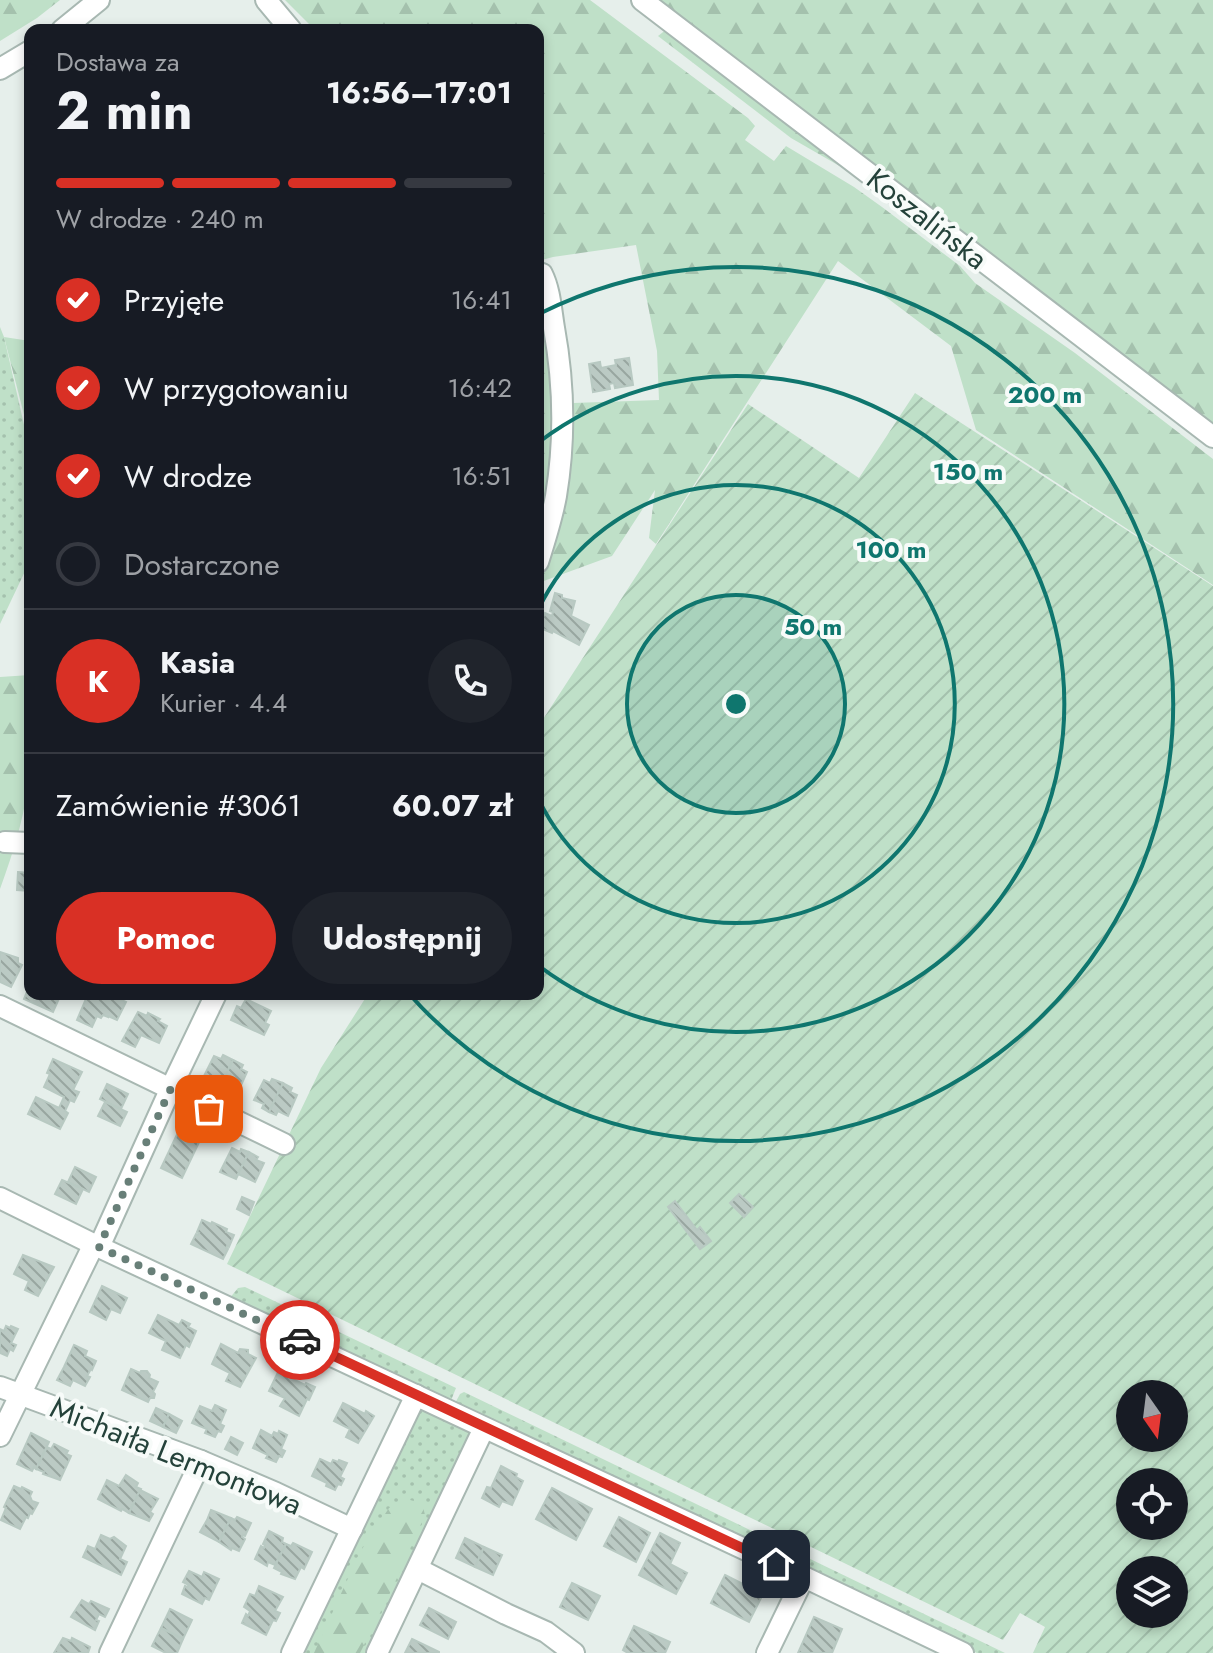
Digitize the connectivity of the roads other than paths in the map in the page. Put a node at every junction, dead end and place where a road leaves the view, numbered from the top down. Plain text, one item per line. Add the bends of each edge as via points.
1 (99, 0) edge
2 (266, 0) edge
3 (642, 0) edge
4 (69, 24) edge
5 (286, 24) edge
6 (24, 55) edge
7 (0, 69) edge
8 (544, 278) edge
9 (1213, 437) edge
10 (544, 540) edge
11 (5, 842) dead end
12 (24, 843) edge
13 (213, 1000) edge
14 (0, 1006) edge
15 (170, 1090) junction
16 (284, 1144) dead end
17 (0, 1198) edge
18 (96, 1246) junction
19 (0, 1387) edge
20 (20, 1394) junction
21 (416, 1395) junction
22 (484, 1428) junction
23 (0, 1436) edge
24 (201, 1461) junction
25 (352, 1529) junction
26 (418, 1569) junction
27 (804, 1577) junction
28 (954, 1651) edge
29 (110, 1653) edge
30 (292, 1653) edge
31 (377, 1653) edge
32 (574, 1653) edge
33 (767, 1653) edge

1 - 4 street
2 - 5 street
3 - 9 street, Koszalińska
6 - 7 street
8 - 10 street via 557,341 562,417 559,476
11 - 12 street
13 - 15 street
14 - 15 street
15 - 16 street
15 - 18 street
17 - 18 street
18 - 20 street
18 - 21 street
19 - 20 street, Michaiła Lermontowa
20 - 23 street
20 - 24 street, Michaiła Lermontowa
21 - 22 street
21 - 25 street
22 - 26 street
22 - 27 street
24 - 25 street, Michaiła Lermontowa
24 - 29 street
25 - 30 street
26 - 31 street
26 - 32 street via 546,1632
27 - 28 street
27 - 33 street

